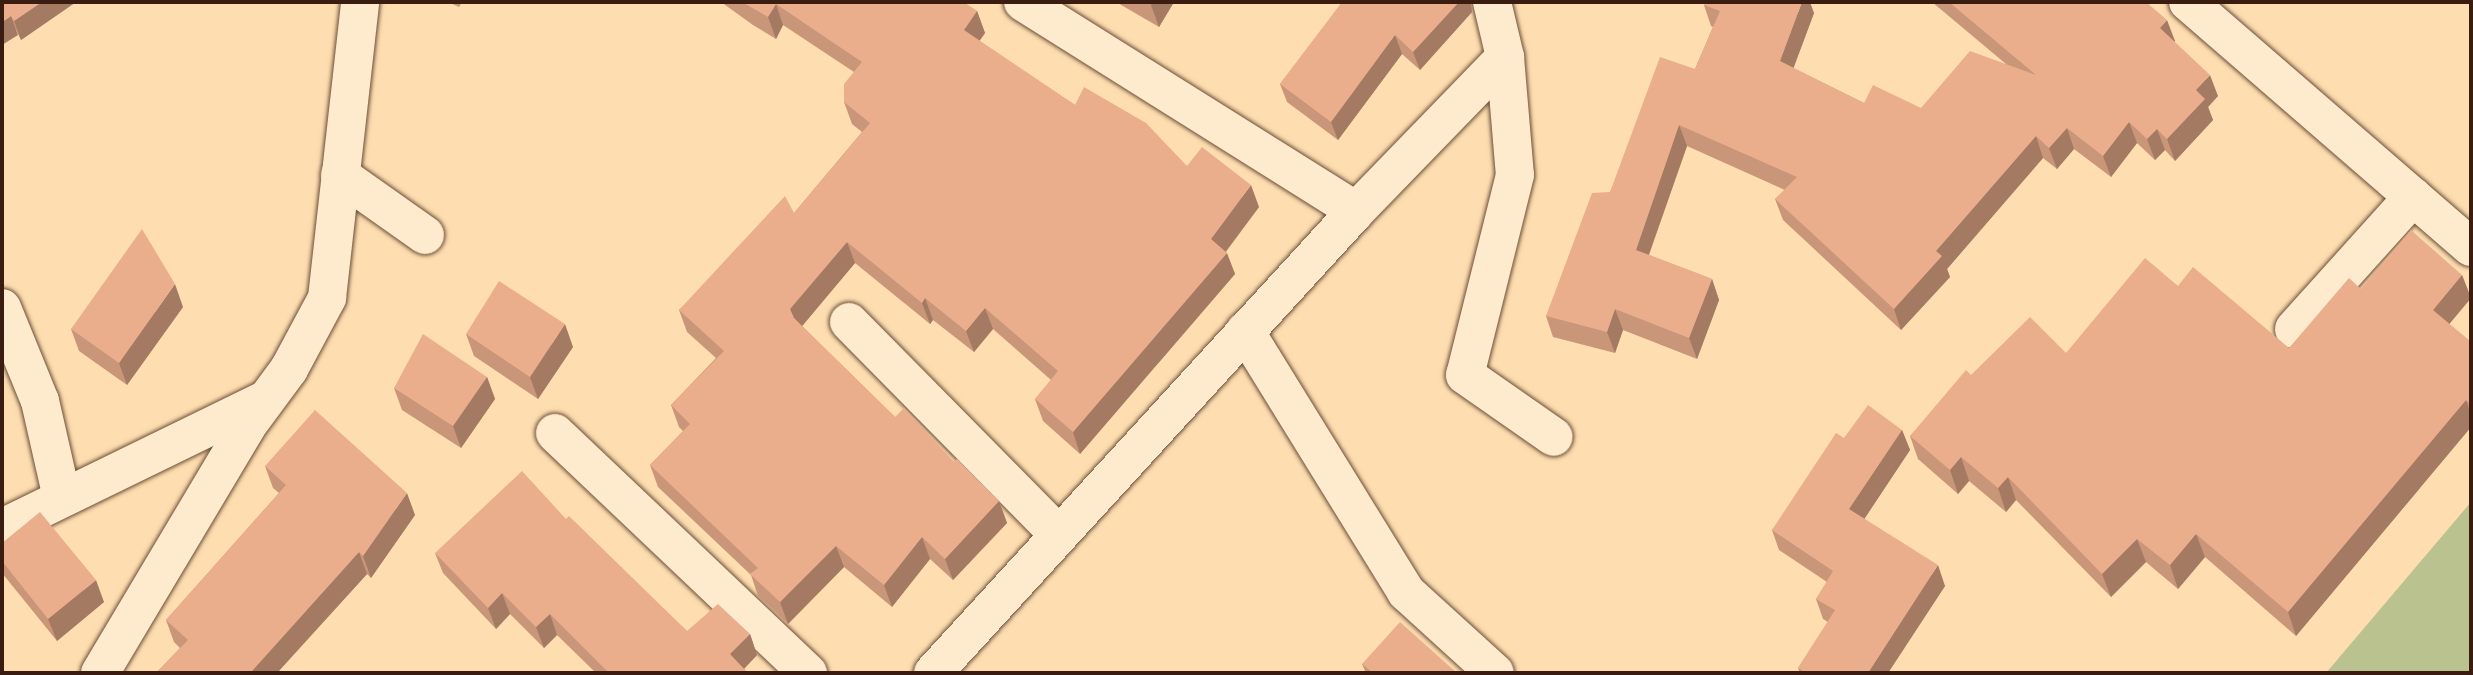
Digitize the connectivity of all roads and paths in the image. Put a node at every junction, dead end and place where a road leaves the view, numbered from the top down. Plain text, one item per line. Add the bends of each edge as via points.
1 (360, 2) edge
2 (1023, 2) edge
3 (1492, 2) edge
4 (2188, 2) edge
5 (1505, 57) junction
6 (340, 175) junction
7 (2413, 197) junction
8 (1356, 211) junction
9 (425, 235) dead end
10 (2471, 247) edge
11 (2, 308) edge
12 (849, 322) dead end
13 (2294, 329) dead end
14 (1245, 331) junction
15 (266, 399) junction
16 (555, 433) dead end
17 (1554, 438) dead end
18 (62, 498) junction
19 (2, 527) edge
20 (1059, 535) junction
21 (100, 673) edge
22 (808, 673) edge
23 (933, 673) edge
24 (1495, 673) edge

1 - 6 street
2 - 8 street
3 - 5 street
4 - 7 street
5 - 8 street
5 - 17 street via 1516,175 1465,375
6 - 9 street
6 - 15 street via 327,298 289,369
7 - 10 street
7 - 13 street
8 - 14 street
11 - 18 street via 40,401
12 - 20 street
14 - 20 street
14 - 24 street via 1406,592
15 - 18 street
15 - 21 street
16 - 22 street
18 - 19 street
20 - 23 street

